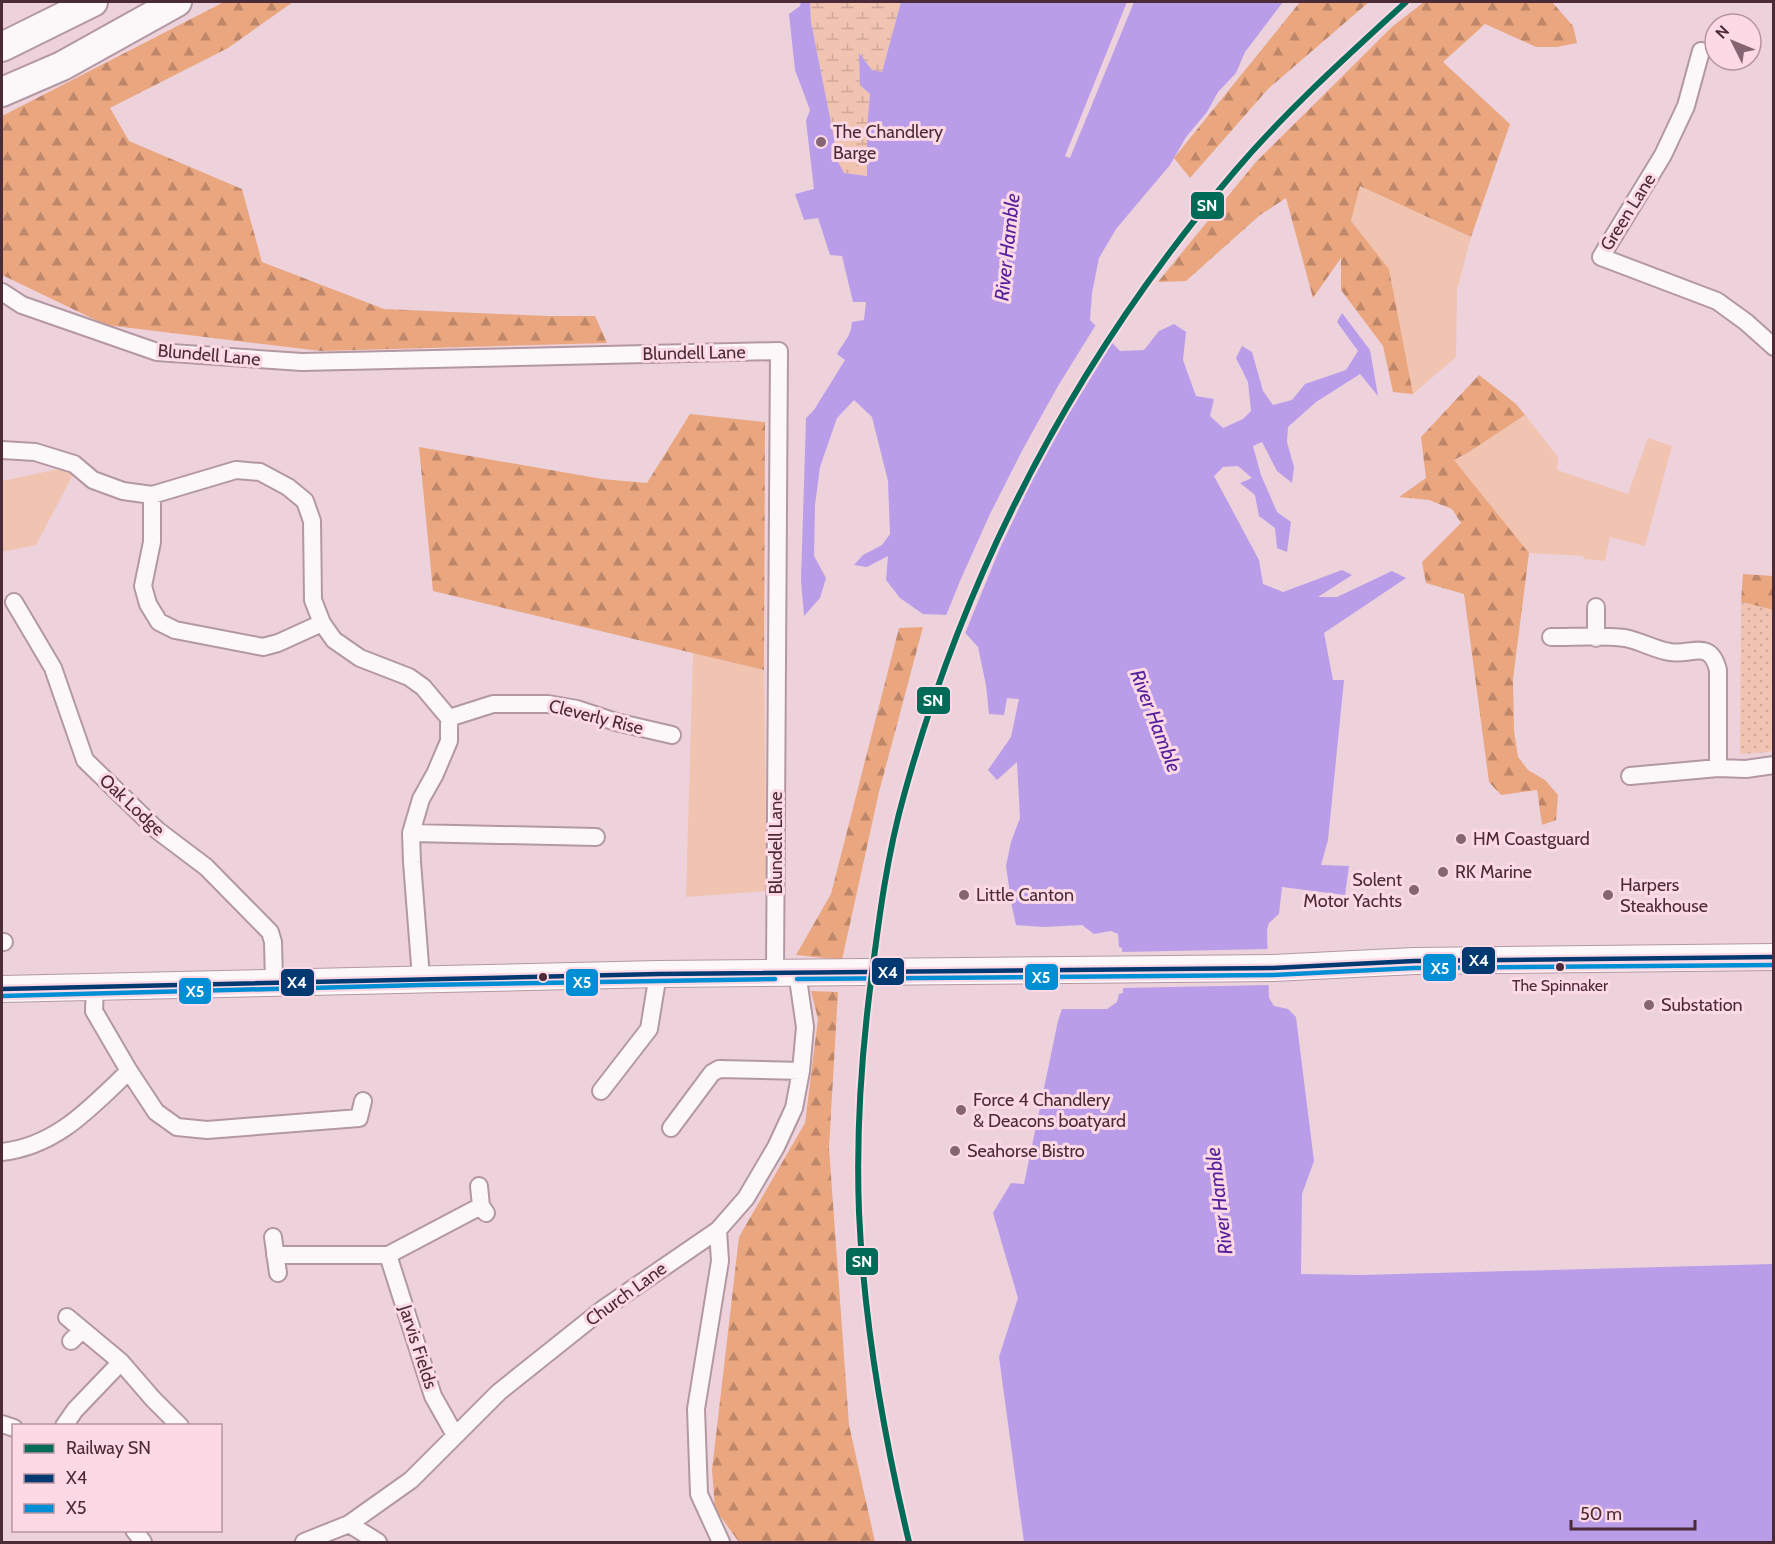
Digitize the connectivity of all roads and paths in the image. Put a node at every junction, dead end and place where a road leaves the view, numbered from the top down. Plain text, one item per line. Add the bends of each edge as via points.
1 (93, 2) edge
2 (177, 2) edge
3 (2, 47) edge
4 (1701, 51) dead end
5 (2, 92) edge
6 (2, 292) edge
7 (1773, 346) edge
8 (2, 450) edge
9 (152, 495) junction
10 (14, 602) dead end
11 (1596, 607) dead end
12 (322, 622) junction
13 (1551, 637) dead end
14 (1596, 638) junction
15 (449, 718) junction
16 (672, 735) dead end
17 (1773, 765) edge
18 (1718, 768) junction
19 (1630, 776) dead end
20 (411, 833) junction
21 (596, 837) dead end
22 (1773, 957) edge
23 (786, 972) junction
24 (658, 974) junction
25 (421, 978) junction
26 (274, 982) junction
27 (95, 987) junction
28 (2, 989) edge
29 (129, 1071) junction
30 (801, 1071) junction
31 (600, 1091) dead end
32 (363, 1101) dead end
33 (671, 1128) dead end
34 (2, 1152) edge
35 (479, 1186) dead end
36 (718, 1230) junction
37 (273, 1237) dead end
38 (275, 1255) junction
39 (388, 1255) junction
40 (278, 1273) dead end
41 (67, 1317) dead end
42 (121, 1362) junction
43 (65, 1424) edge
44 (179, 1424) edge
45 (455, 1435) junction
46 (349, 1524) junction
47 (304, 1542) edge
48 (378, 1542) edge
49 (721, 1542) edge

1 - 3 highway
2 - 5 highway via 62,66
4 - 7 street, Green Lane via 1686,106 1663,155 1601,257 1717,301
6 - 23 street, Blundell Lane via 22,304 157,352 302,362 779,351
8 - 9 street via 35,453 74,464 93,480 123,491
9 - 12 street via 236,470 260,472 288,487 304,501 312,521 313,600
9 - 12 street via 152,542 143,586 159,622 174,630 263,647
10 - 26 street, Oak Lodge via 53,668 86,760 157,830 206,867 270,932
11 - 14 street
12 - 15 street via 334,640 360,658 409,677 423,687
13 - 14 street
14 - 18 street via 1623,638 1672,653 1700,649 1709,654 1718,670
15 - 16 street, Cleverly Rise via 493,704 548,704
15 - 20 street via 449,741 421,799
17 - 18 street
18 - 19 street
20 - 21 street
20 - 25 street
22 - 23 main road via 1414,961 1273,968
23 - 24 main road
23 - 30 street, Church Lane via 805,1027
24 - 25 main road
24 - 31 street via 649,1029
25 - 26 main road
26 - 27 main road
27 - 28 main road
27 - 29 street via 94,1011
29 - 32 street via 156,1112 177,1127 210,1136 359,1118
29 - 34 street via 65,1130 32,1147
30 - 33 street via 719,1068 711,1073
30 - 36 street, Church Lane via 795,1108 776,1147 746,1198
35 - 39 street via 484,1210
36 - 45 street, Church Lane via 603,1309 500,1392
36 - 49 street via 720,1261 696,1409 699,1494
37 - 38 street
38 - 39 street
38 - 40 street
39 - 45 street, Jarvis Fields via 433,1396
41 - 42 street via 76,1336
42 - 43 street
42 - 44 street
45 - 46 street, Church Lane via 411,1480
46 - 47 street, Church Lane
46 - 48 street

